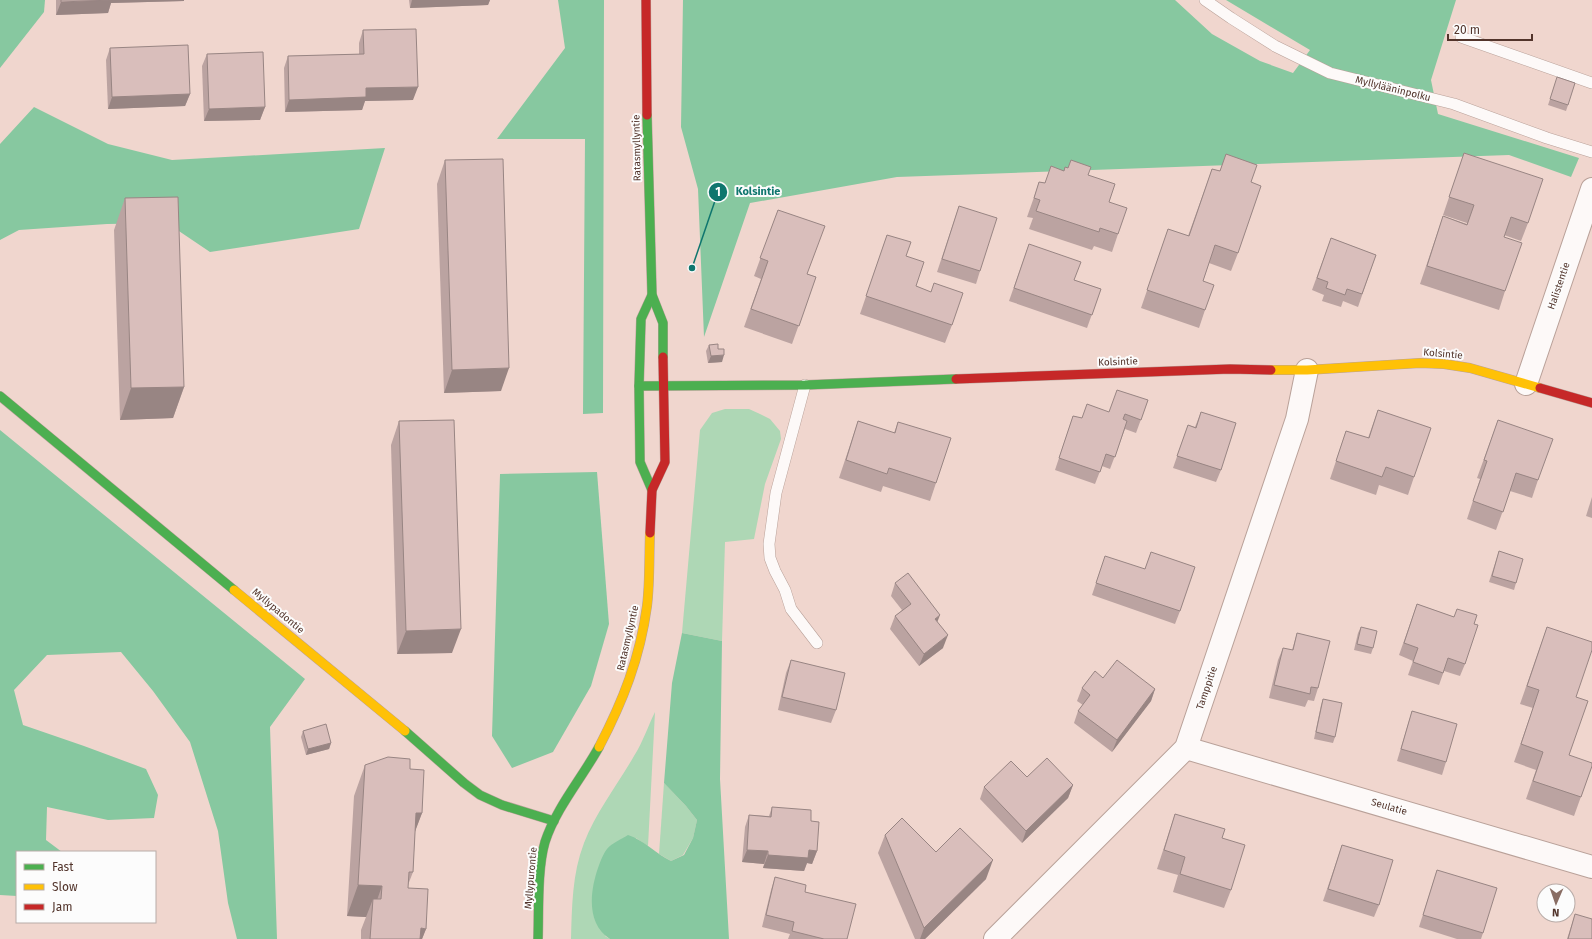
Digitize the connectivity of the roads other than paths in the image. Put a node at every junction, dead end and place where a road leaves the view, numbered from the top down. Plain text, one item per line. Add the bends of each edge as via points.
1 (646, 0) edge
2 (1205, 0) edge
3 (1461, 37) dead end
4 (1592, 83) edge
5 (1592, 152) edge
6 (1592, 189) edge
7 (652, 295) junction
8 (1307, 370) junction
9 (1526, 384) junction
10 (805, 385) junction
11 (639, 386) junction
12 (664, 386) junction
13 (0, 396) edge
14 (1592, 403) edge
15 (652, 490) junction
16 (817, 643) dead end
17 (1186, 748) junction
18 (554, 821) junction
19 (1592, 867) edge
20 (538, 939) edge
21 (995, 939) edge

1 - 7 street, Ratasmyllyntie
2 - 5 lane, Myllylääninpolku via 1275,46 1330,73 1454,104
3 - 4 lane
6 - 9 street, Halistentie
7 - 11 street, Ratasmyllyntie via 641,319
7 - 12 street, Ratasmyllyntie via 664,323
8 - 9 street, Kolsintie via 1420,363 1444,364 1470,368
8 - 10 street, Kolsintie via 1230,369
8 - 17 street, Tamppitie via 1297,419
9 - 14 street, Kolsintie
10 - 12 street, Kolsintie
10 - 16 lane via 776,493 769,544 770,558 791,609
11 - 12 street, Kolsintie
11 - 15 street, Ratasmyllyntie via 640,462
12 - 15 street, Ratasmyllyntie via 665,462
13 - 18 street, Myllypadontie via 421,744 464,783 480,795 502,805
15 - 18 street, Ratasmyllyntie via 647,605 636,662 615,716
17 - 19 street, Seulatie
17 - 21 street, Tamppitie
18 - 20 street, Myllypurontie via 545,843 540,875

